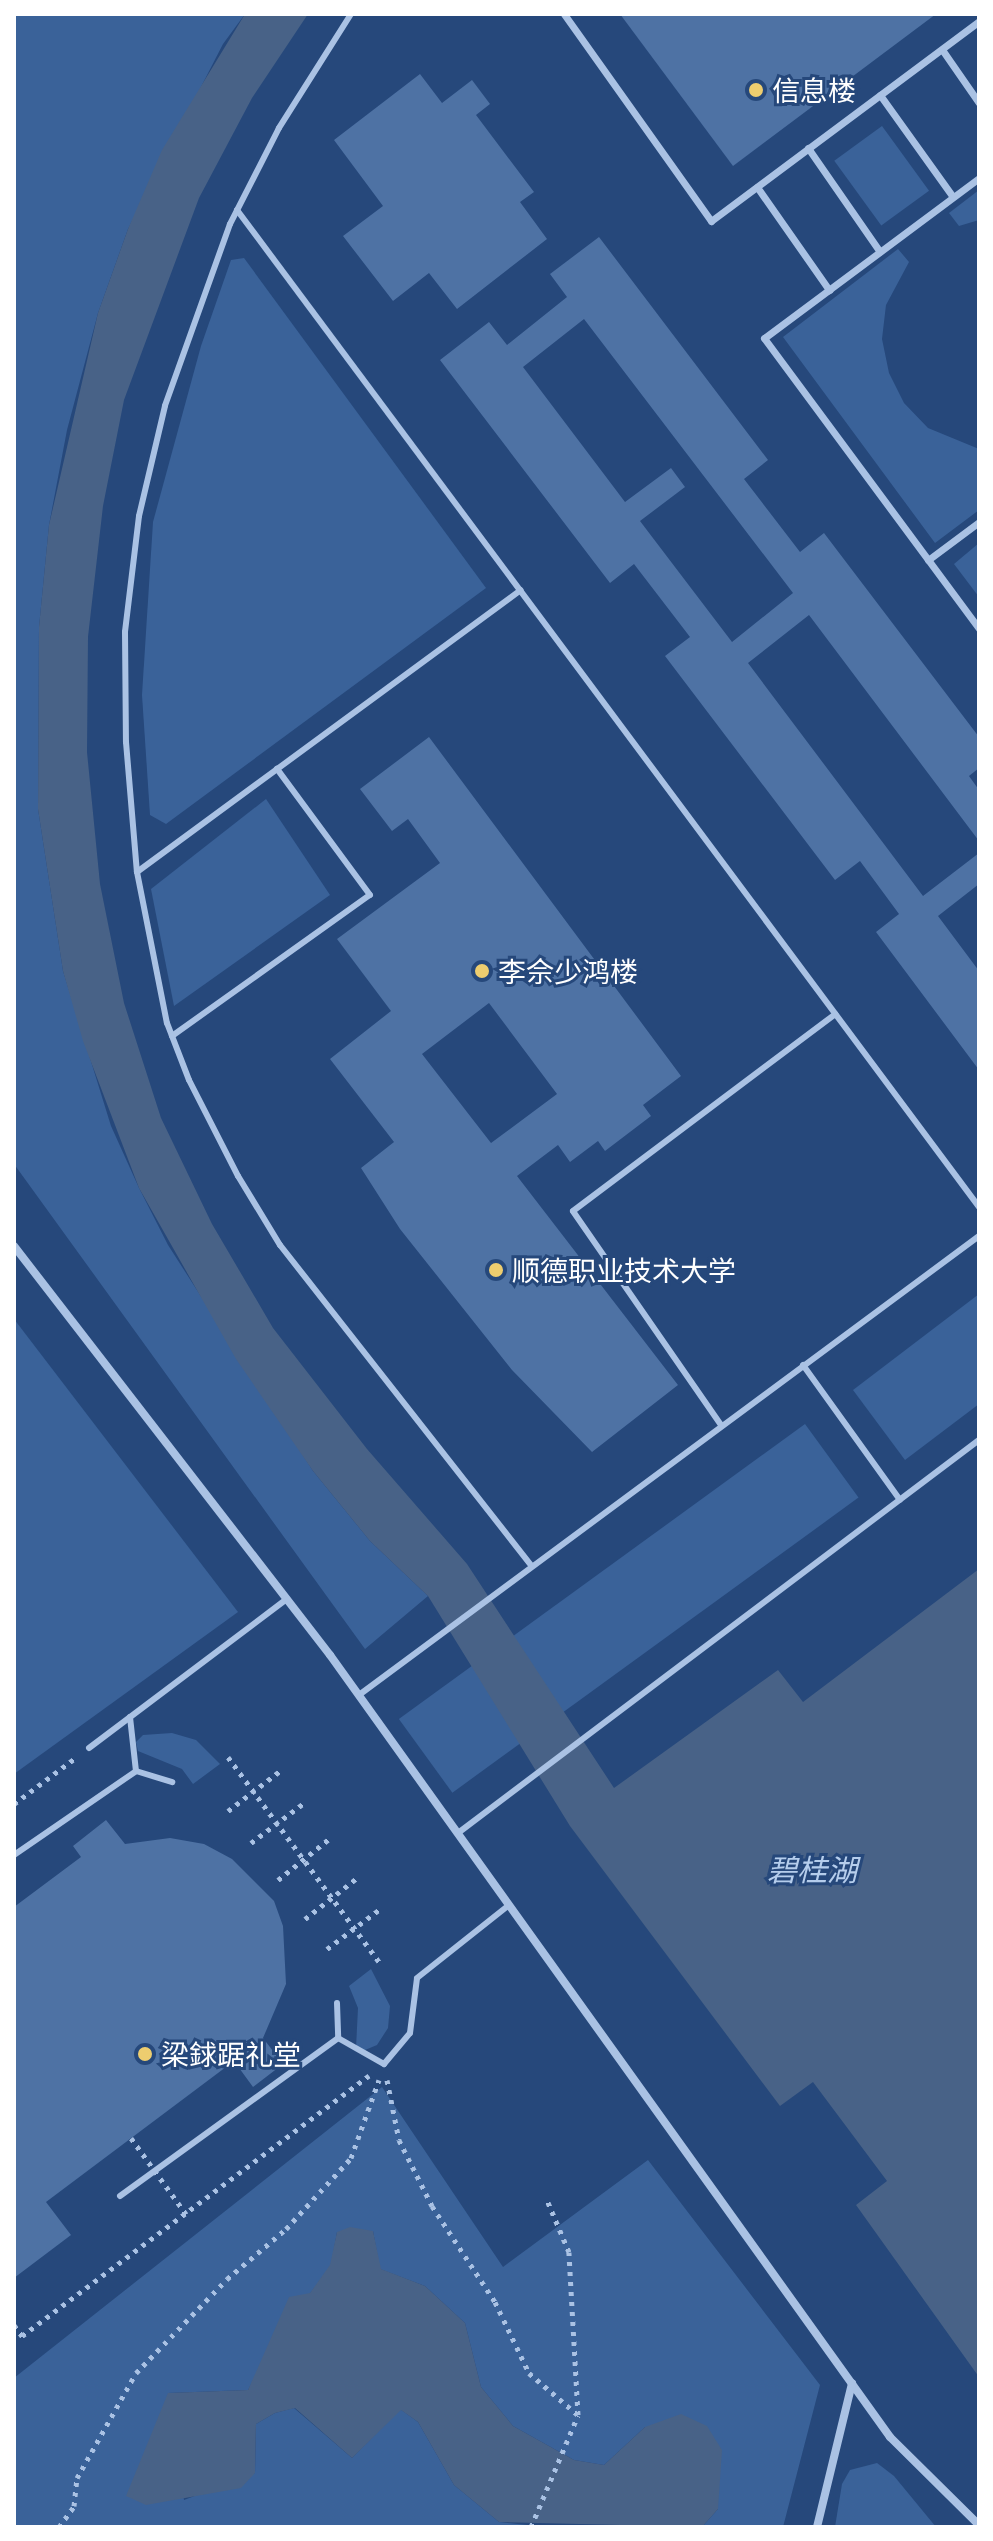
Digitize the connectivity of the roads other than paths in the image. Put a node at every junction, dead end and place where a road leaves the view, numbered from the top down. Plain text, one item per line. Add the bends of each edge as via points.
1 (351, 14) edge
2 (564, 14) edge
3 (979, 21) edge
4 (943, 51) junction
5 (880, 95) junction
6 (979, 103) edge
7 (808, 148) junction
8 (979, 178) edge
9 (757, 187) junction
10 (953, 197) junction
11 (237, 210) junction
12 (880, 252) junction
13 (829, 290) junction
14 (979, 522) edge
15 (928, 560) junction
16 (521, 590) junction
17 (979, 629) edge
18 (277, 769) junction
19 (137, 872) junction
20 (835, 1014) junction
21 (172, 1036) junction
22 (979, 1207) edge
23 (979, 1236) edge
24 (14, 1246) edge
25 (803, 1365) junction
26 (721, 1425) junction
27 (979, 1440) edge
28 (900, 1500) junction
29 (531, 1565) junction
30 (287, 1599) junction
31 (359, 1695) junction
32 (130, 1717) junction
33 (89, 1748) road end
34 (136, 1771) junction
35 (172, 1782) dead end
36 (458, 1833) junction
37 (14, 1855) edge
38 (509, 1905) junction
39 (337, 2003) dead end
40 (338, 2038) junction
41 (120, 2196) dead end
42 (852, 2383) junction
43 (979, 2525) edge
44 (817, 2527) edge

1 - 11 lane via 279,128
2 - 9 street via 711,221
3 - 4 street
4 - 5 street
4 - 6 street
5 - 7 street
5 - 10 street
7 - 9 street
7 - 12 street
8 - 10 street
9 - 13 street
10 - 12 street
11 - 16 lane
11 - 19 lane via 165,406 139,516 125,632 126,742
12 - 13 street
13 - 15 street via 764,338
14 - 15 street
15 - 17 street
16 - 18 lane
16 - 20 lane
18 - 19 lane
18 - 21 lane via 370,895
19 - 21 lane
20 - 22 lane
20 - 26 lane via 573,1211
21 - 29 lane via 238,1176 280,1245
23 - 25 lane
24 - 30 street
25 - 26 lane
25 - 28 lane
26 - 29 lane
27 - 28 lane
28 - 36 lane
29 - 31 lane
30 - 31 street
30 - 32 lane
31 - 36 street
32 - 33 lane
32 - 34 lane
34 - 35 lane
34 - 37 lane
36 - 38 street
38 - 40 lane via 417,1978 410,2033 384,2064
38 - 42 street
39 - 40 lane
40 - 41 lane
42 - 43 street via 890,2437
42 - 44 street

